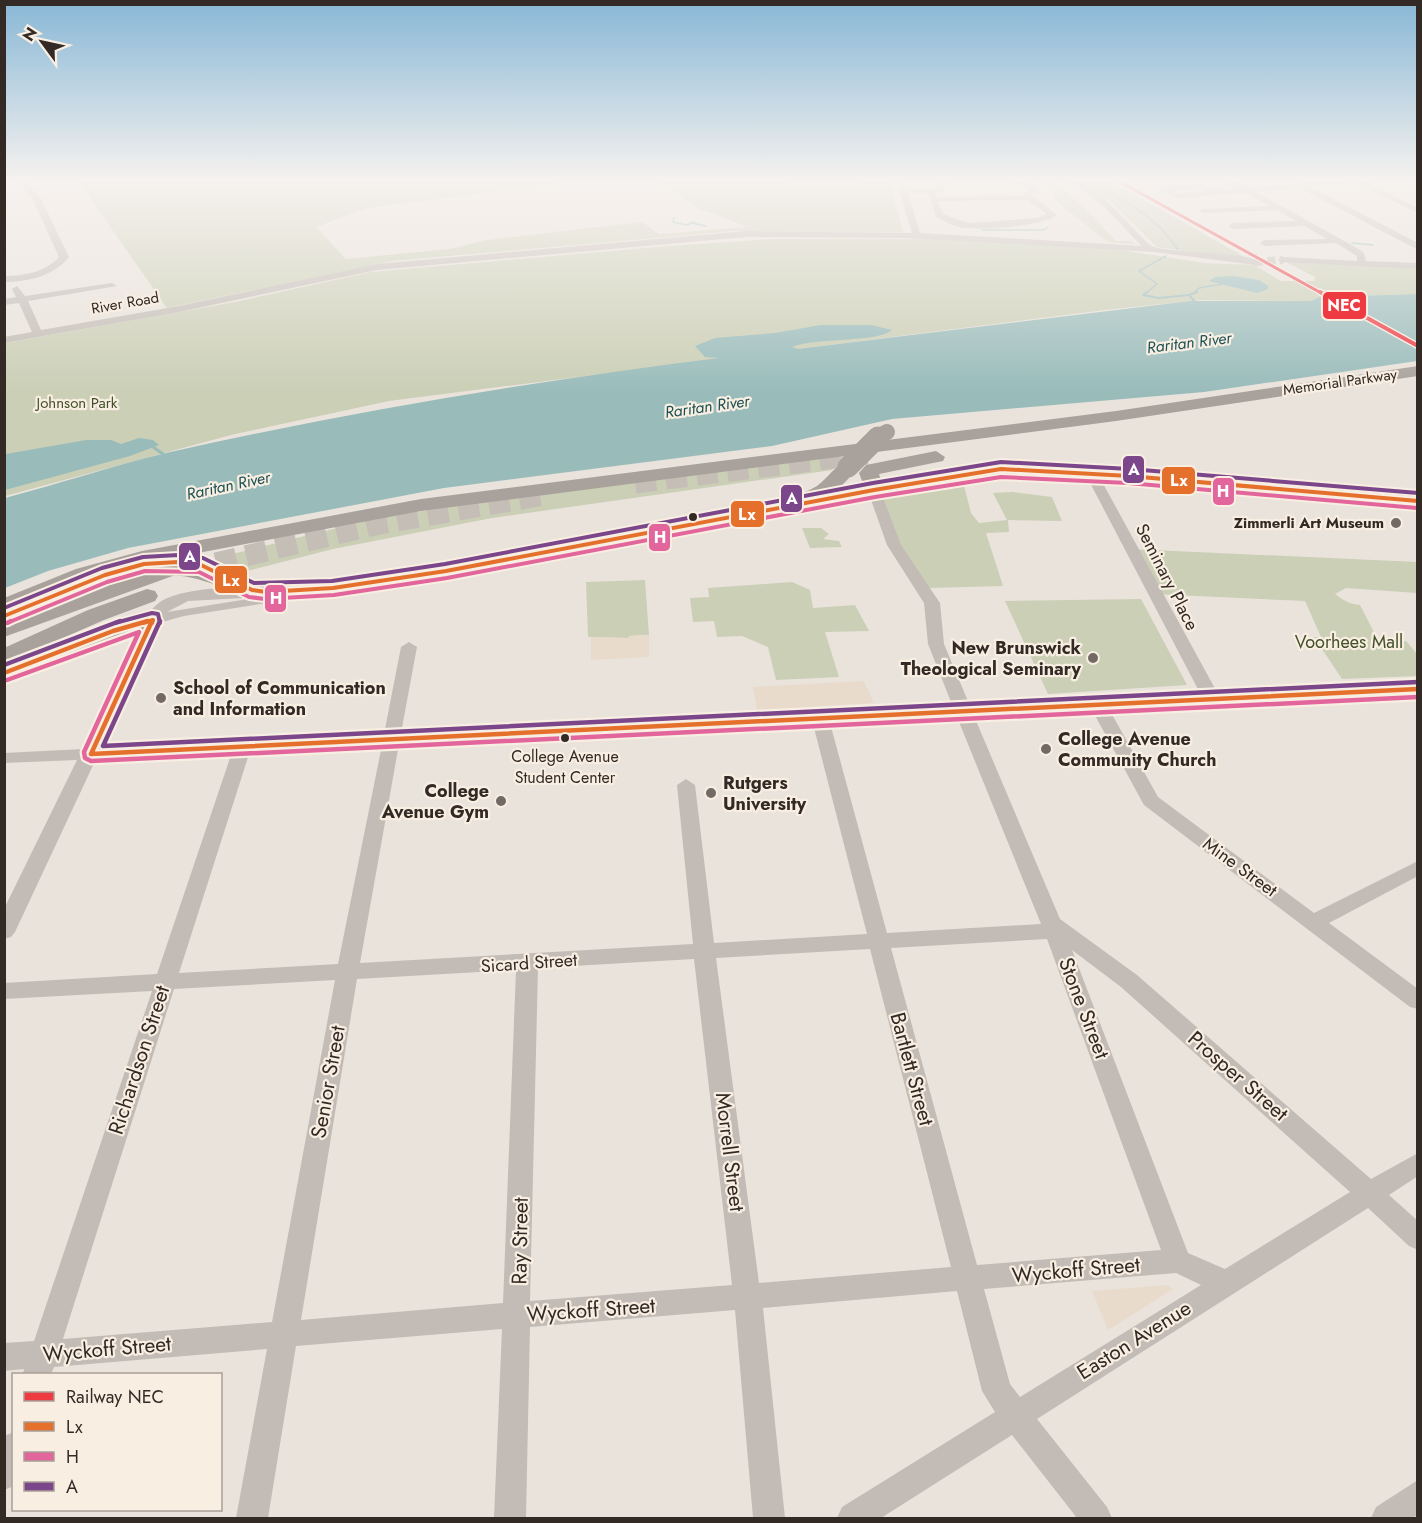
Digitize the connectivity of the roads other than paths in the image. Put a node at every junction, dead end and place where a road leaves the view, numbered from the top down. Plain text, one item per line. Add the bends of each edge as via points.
1 (60, 249) edge
2 (575, 249) edge
3 (1146, 249) edge
4 (1156, 249) edge
5 (1352, 249) edge
6 (1283, 260) tunnel mouth
7 (1359, 262) junction
8 (1418, 266) edge
9 (4, 279) edge
10 (21, 280) junction
11 (112, 286) dead end
12 (21, 299) junction
13 (4, 302) edge
14 (38, 334) junction
15 (4, 339) edge
16 (1418, 371) edge
17 (1418, 378) edge
18 (1370, 384) junction
19 (1263, 394) junction
20 (867, 454) tunnel mouth
21 (1091, 474) junction
22 (844, 475) junction
23 (870, 491) junction
24 (1418, 501) edge
25 (798, 504) junction
26 (421, 505) junction
27 (333, 588) junction
28 (256, 590) junction
29 (4, 606) edge
30 (4, 615) edge
31 (153, 620) junction
32 (4, 630) edge
33 (4, 640) edge
34 (409, 647) dead end
35 (4, 657) edge
36 (4, 673) edge
37 (1418, 689) edge
38 (1210, 697) junction
39 (1097, 703) junction
40 (961, 710) junction
41 (820, 717) junction
42 (391, 739) junction
43 (243, 746) junction
44 (91, 754) junction
45 (4, 758) edge
46 (686, 785) dead end
47 (1418, 867) edge
48 (1314, 922) junction
49 (1052, 927) junction
50 (4, 932) edge
51 (879, 940) junction
52 (705, 952) junction
53 (527, 963) junction
54 (347, 973) junction
55 (164, 983) junction
56 (4, 991) edge
57 (1418, 1000) edge
58 (1418, 1163) edge
59 (1367, 1193) junction
60 (1418, 1238) edge
61 (1178, 1261) junction
62 (966, 1280) junction
63 (1226, 1283) junction
64 (748, 1298) junction
65 (518, 1316) junction
66 (284, 1334) junction
67 (4, 1357) edge
68 (41, 1364) edge
69 (1015, 1414) junction
70 (12, 1453) edge
71 (4, 1475) edge
72 (1418, 1495) edge
73 (252, 1518) edge
74 (510, 1518) edge
75 (769, 1518) edge
76 (853, 1518) edge
77 (1096, 1518) edge
78 (1388, 1518) edge

1 - 10 street via 64,257 57,264
2 - 14 street, River Road via 340,273
3 - 4 street, River Road via 1212,262 1255,262
5 - 7 street
6 - 7 street
7 - 8 street
9 - 10 street
10 - 12 street via 17,290
11 - 12 street
12 - 13 street
12 - 14 street
14 - 15 street, River Road
16 - 19 highway, Memorial Parkway
17 - 18 highway, Memorial Parkway
18 - 20 highway
18 - 23 highway via 1067,439 885,465 870,471
19 - 22 highway, bridge via 918,425 887,432 873,440
19 - 26 highway
21 - 23 street via 1000,469
21 - 24 street
21 - 38 street, Seminary Place
22 - 23 highway
22 - 25 highway
23 - 25 street
23 - 40 street, Stone Street via 894,545 932,603 936,644
25 - 27 street via 446,571
26 - 29 highway via 142,557 84,574
26 - 32 highway via 211,556
27 - 28 street
27 - 31 street
28 - 30 highway, bridge via 215,569 159,562 126,568
28 - 31 street via 186,597 165,606
31 - 36 highway via 113,631
31 - 44 street
33 - 35 highway via 222,566 96,615
34 - 42 street, Senior Street
37 - 38 street
38 - 39 street
39 - 40 street
39 - 48 street, Mine Street via 1151,801
40 - 41 street
40 - 49 street, Stone Street
41 - 42 street
41 - 51 street, Bartlett Street
42 - 43 street
42 - 54 street, Senior Street
43 - 44 street
43 - 55 street, Richardson Street
44 - 45 street
44 - 50 street
46 - 52 street, Morrell Street
47 - 48 street
48 - 57 street, Mine Street
49 - 51 street, Sicard Street
49 - 59 street, Prosper Street via 1129,981
49 - 61 street, Stone Street
51 - 52 street, Sicard Street
51 - 62 street, Bartlett Street
52 - 53 street, Sicard Street
52 - 64 street, Morrell Street
53 - 54 street, Sicard Street
53 - 65 street, Ray Street
54 - 55 street, Sicard Street
54 - 66 street, Senior Street
55 - 56 street, Sicard Street
55 - 68 street, Richardson Street
58 - 59 street, Easton Avenue
59 - 60 street, Prosper Street
59 - 63 street, Easton Avenue
61 - 62 street, Wyckoff Street
61 - 63 street
62 - 64 street, Wyckoff Street
62 - 69 street, Bartlett Street via 997,1391
63 - 69 street, Easton Avenue
64 - 65 street, Wyckoff Street
64 - 75 street, Morrell Street
65 - 66 street, Wyckoff Street
65 - 74 street, Ray Street
66 - 68 street, Wyckoff Street
66 - 73 street, Senior Street
67 - 68 street, Wyckoff Street
69 - 76 street, Easton Avenue
69 - 77 street, Bartlett Street
70 - 71 street
72 - 78 street

